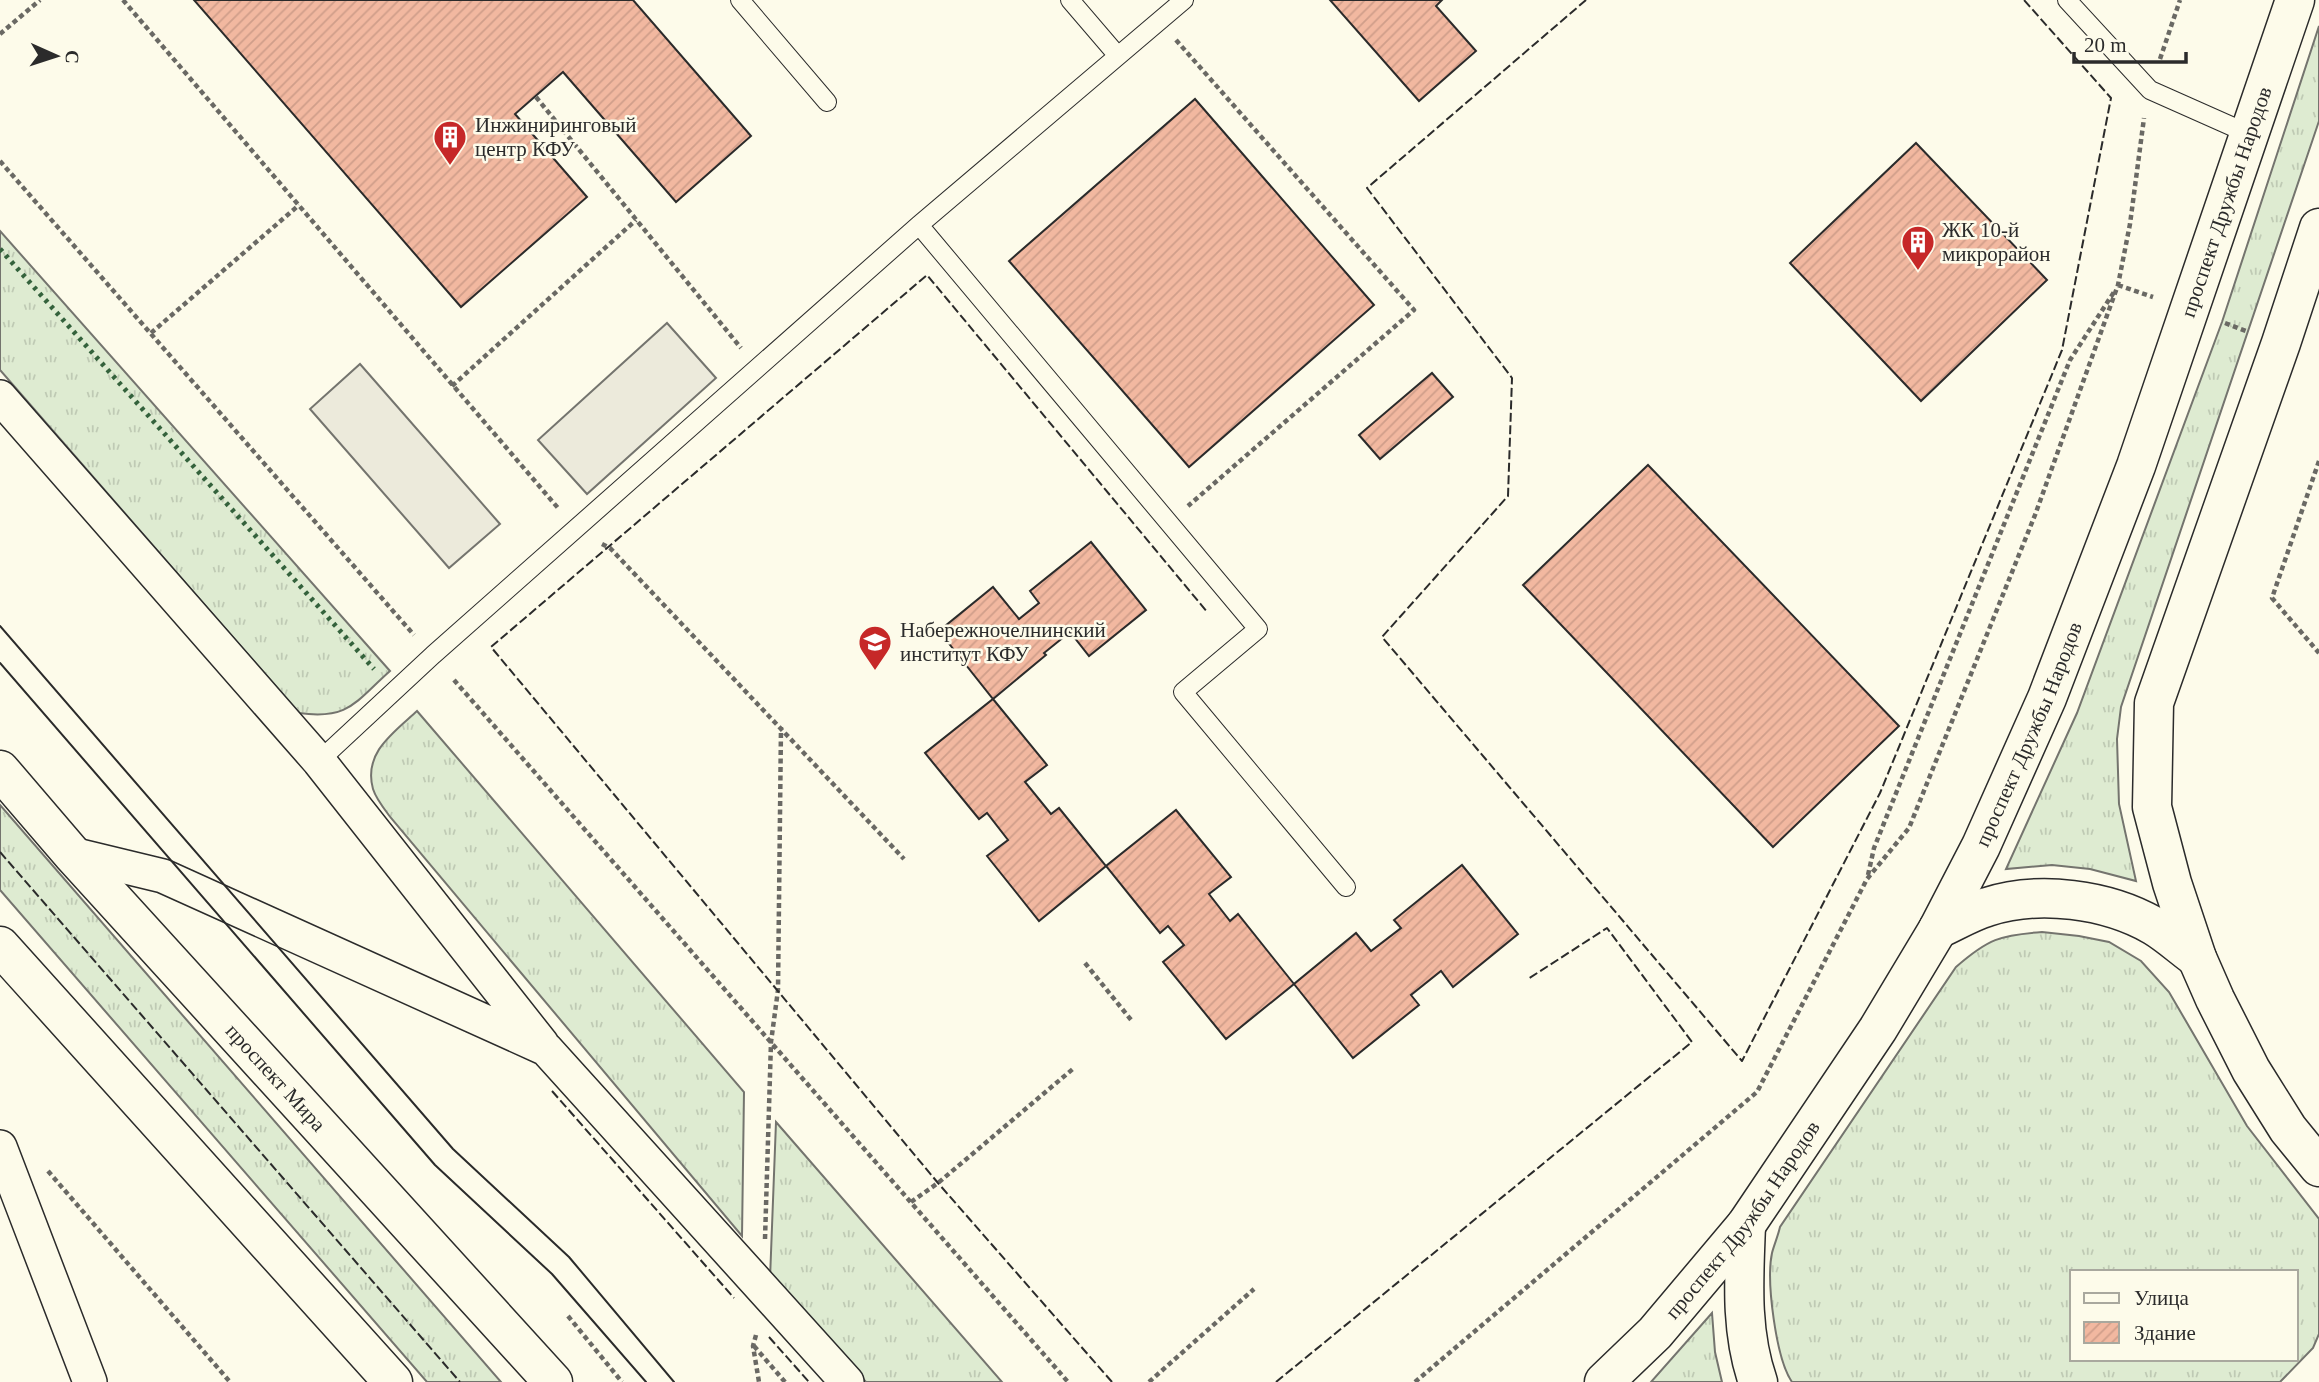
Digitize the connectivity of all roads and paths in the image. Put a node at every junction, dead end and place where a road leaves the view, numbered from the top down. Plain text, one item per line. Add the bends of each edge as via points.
1 (40, 0) edge
2 (123, 0) edge
3 (740, 0) edge
4 (1070, 0) edge
5 (1184, 0) edge
6 (2067, 0) edge
7 (2180, 0) edge
8 (2295, 0) edge
9 (1159, 21) junction
10 (0, 34) edge
11 (1118, 56) junction
12 (2159, 60) dead end
13 (536, 96) dead end
14 (827, 102) dead end
15 (2145, 105) dead end
16 (2249, 134) junction
17 (0, 160) edge
18 (299, 205) junction
19 (636, 220) junction
20 (919, 225) junction
21 (2319, 228) edge
22 (2118, 285) junction
23 (2158, 299) dead end
24 (2222, 322) dead end
25 (2247, 331) dead end
26 (151, 333) junction
27 (758, 368) junction
28 (452, 386) junction
29 (0, 397) edge
30 (2319, 461) edge
31 (1168, 523) junction
32 (575, 529) junction
33 (414, 635) dead end
34 (2319, 653) edge
35 (454, 680) dead end
36 (781, 727) junction
37 (319, 761) junction
38 (0, 770) edge
39 (72, 854) junction
40 (904, 859) dead end
41 (1867, 879) junction
42 (1346, 887) dead end
43 (1938, 929) junction
44 (0, 946) edge
45 (2197, 958) junction
46 (1085, 963) dead end
47 (1132, 1021) dead end
48 (771, 1042) junction
49 (546, 1049) junction
50 (1074, 1068) dead end
51 (12, 1163) edge
52 (2319, 1167) edge
53 (911, 1202) junction
54 (1746, 1225) junction
55 (1254, 1289) dead end
56 (764, 1291) junction
57 (568, 1316) dead end
58 (753, 1346) junction
59 (90, 1382) edge
60 (230, 1382) edge
61 (393, 1382) edge
62 (553, 1382) edge
63 (622, 1382) edge
64 (759, 1382) edge
65 (785, 1382) edge
66 (847, 1382) edge
67 (1068, 1382) edge
68 (1149, 1382) edge
69 (1415, 1382) edge
70 (1604, 1382) edge
71 (1758, 1382) edge

1 - 10 path
2 - 18 path
3 - 14 lane
4 - 11 lane
5 - 9 lane
6 - 16 lane via 2150,90
7 - 12 path
8 - 16 main road, проспект Дружбы Народов
9 - 11 lane
9 - 31 path via 1414,310
11 - 20 lane
13 - 19 path
15 - 22 path
16 - 43 main road, проспект Дружбы Народов via 2136,466 2052,685 1981,846
17 - 26 path
18 - 26 path
18 - 28 path
19 - 27 path
19 - 28 path
20 - 27 lane
20 - 31 lane
21 - 45 main road via 2154,703 2152,807
22 - 23 path
22 - 41 path via 2070,360 1874,848
22 - 41 path via 2035,515 1909,828
24 - 25 path
26 - 33 path
27 - 32 lane
28 - 32 path
29 - 37 street
30 - 34 path via 2272,598
31 - 42 lane via 1258,629 1183,692
32 - 36 path via 610,548
32 - 37 lane
35 - 48 path
36 - 40 path
36 - 48 path via 778,990
37 - 49 street
38 - 39 main road, проспект Мира
39 - 49 street via 163,876
39 - 62 main road, проспект Мира
41 - 69 path via 1757,1092
43 - 45 main road via 1987,907 2031,898 2076,901 2119,909 2155,926
43 - 54 main road, проспект Дружбы Народов via 1878,1029
44 - 61 main road
45 - 52 main road via 2251,1070 2288,1129
46 - 47 path
48 - 53 path
48 - 56 path
49 - 56 street
50 - 53 path
51 - 59 street
51 - 60 path via 50,1172
53 - 67 path
54 - 70 main road, проспект Дружбы Народов via 1655,1334
54 - 71 main road via 1743,1306
55 - 68 path
56 - 58 path
56 - 66 street
57 - 63 path
58 - 64 path
58 - 65 path

